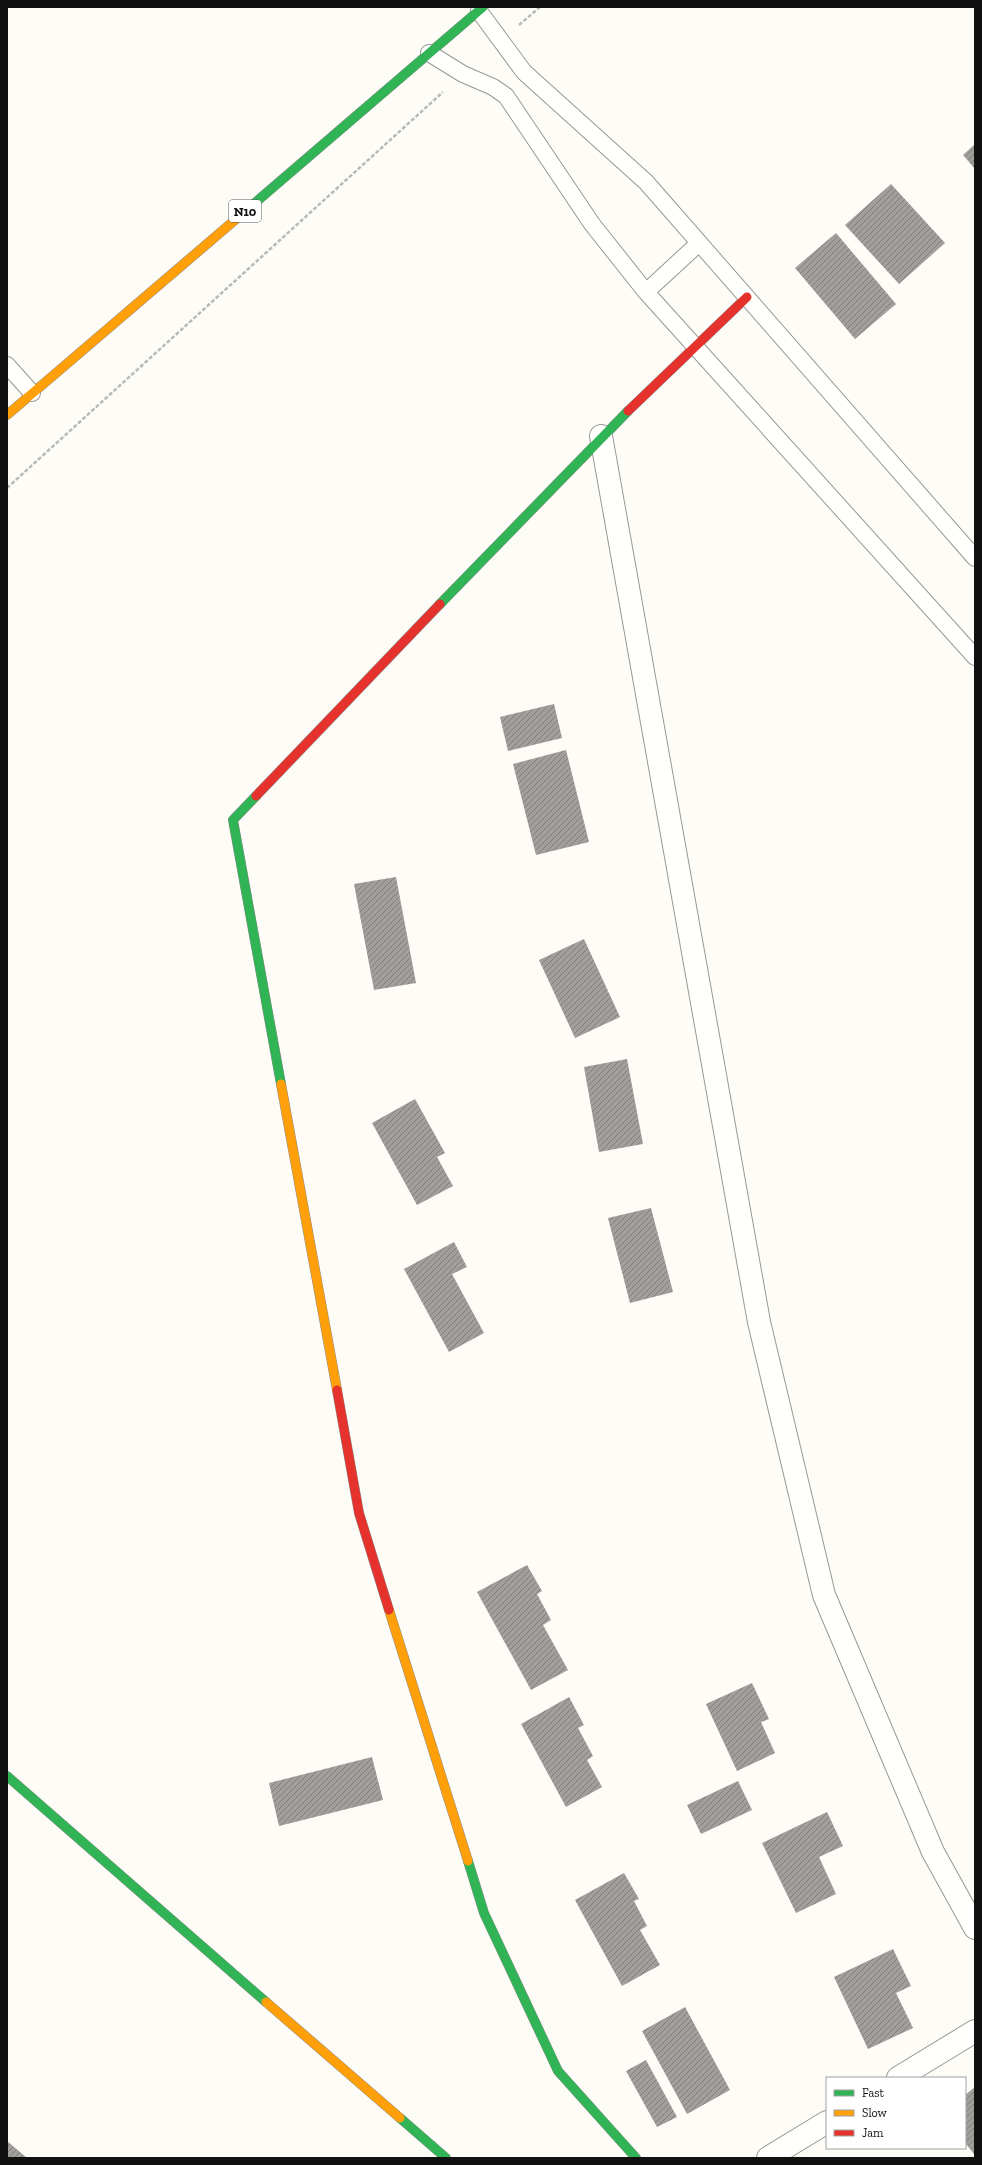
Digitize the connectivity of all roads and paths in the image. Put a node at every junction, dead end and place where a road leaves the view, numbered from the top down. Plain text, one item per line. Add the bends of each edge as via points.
1 (540, 7) edge
2 (481, 9) edge
3 (501, 41) junction
4 (429, 53) junction
5 (463, 74) junction
6 (699, 243) junction
7 (646, 292) junction
8 (747, 297) junction
9 (695, 345) junction
10 (7, 365) edge
11 (32, 393) junction
12 (7, 415) edge
13 (601, 436) junction
14 (7, 488) edge
15 (975, 558) edge
16 (975, 657) edge
17 (7, 1776) edge
18 (975, 1928) edge
19 (975, 2031) edge
20 (900, 2077) edge
21 (826, 2123) edge
22 (446, 2158) edge
23 (636, 2158) edge
24 (768, 2158) edge

1 - 3 path
2 - 3 lane
2 - 4 main road, N10
3 - 6 lane via 524,72 646,182
4 - 5 lane
4 - 11 main road, N10
5 - 7 lane via 493,87 506,96 592,224
5 - 14 path
6 - 7 lane
6 - 8 lane
7 - 9 lane
8 - 9 main road
8 - 15 lane
9 - 13 main road
9 - 16 lane
10 - 11 lane
11 - 12 main road, N10
13 - 18 street via 759,1322 824,1595 933,1852
13 - 23 main road via 233,820 359,1514 484,1913 558,2071
17 - 22 main road
19 - 20 street
21 - 24 street

